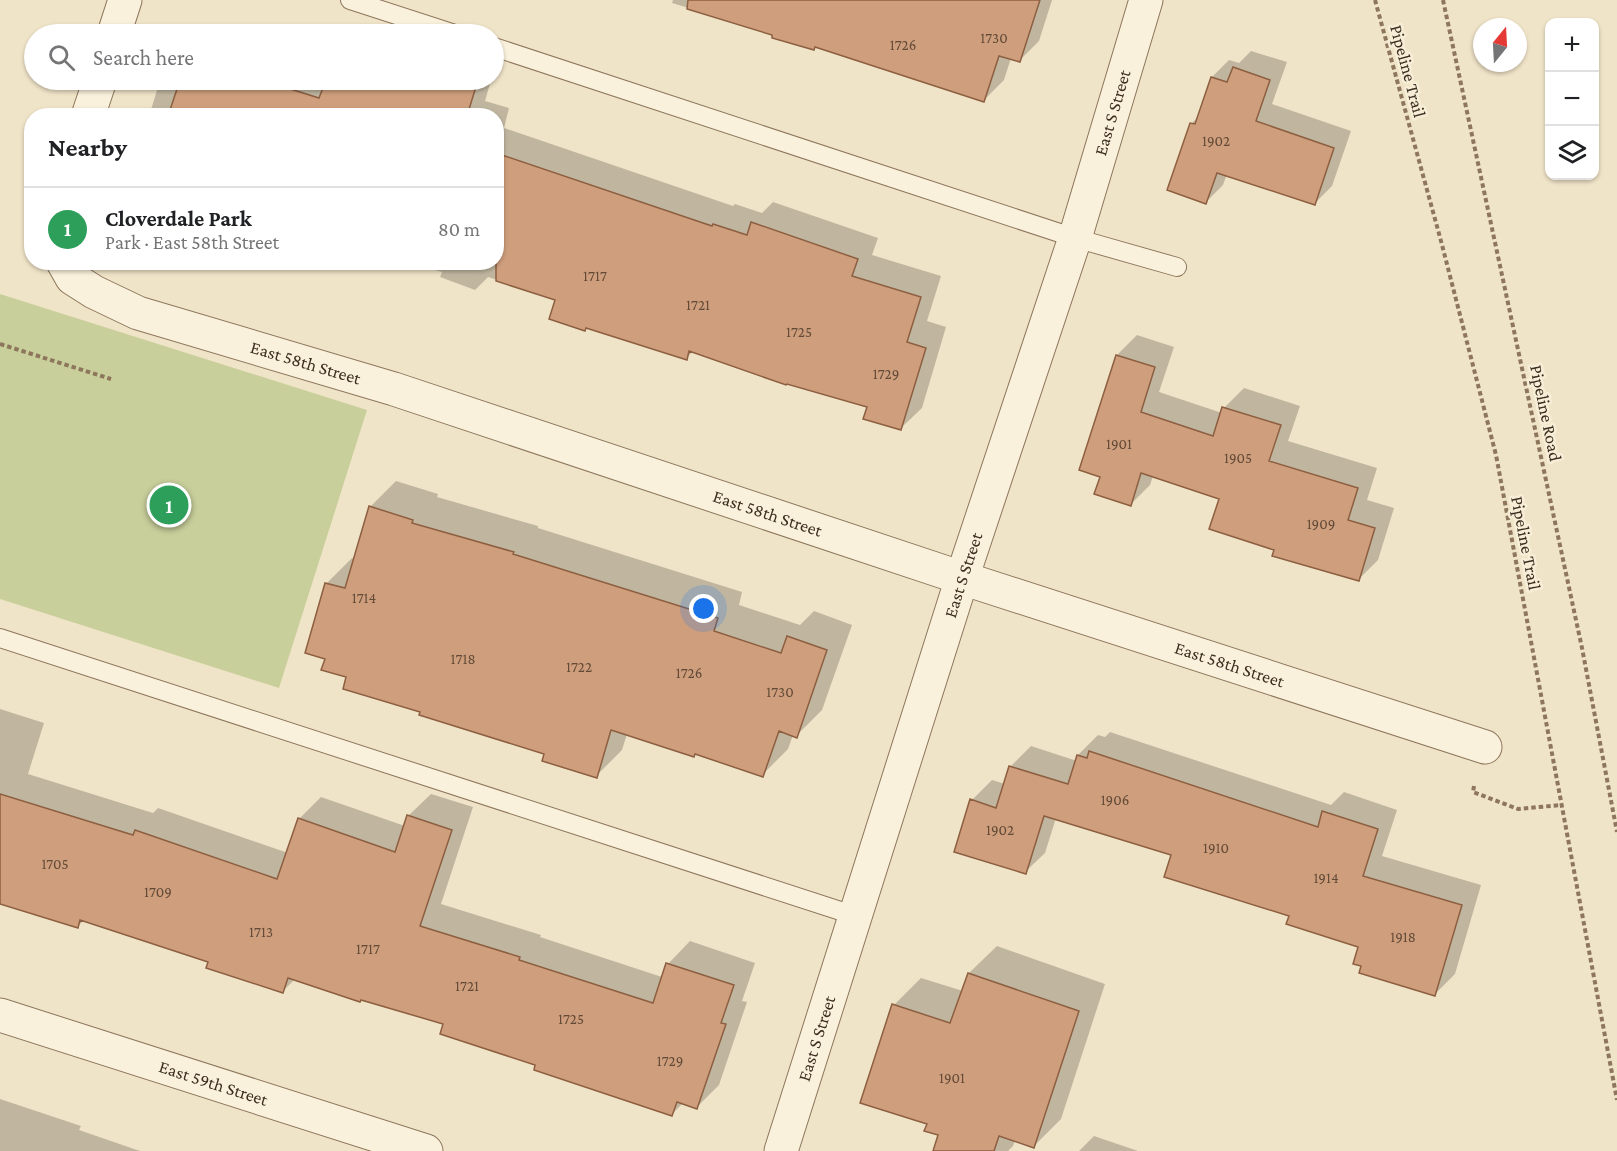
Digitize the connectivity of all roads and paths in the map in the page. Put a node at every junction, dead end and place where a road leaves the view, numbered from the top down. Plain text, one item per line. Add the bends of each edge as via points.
1 (125, 0) edge
2 (350, 0) edge
3 (1146, 0) edge
4 (1375, 0) edge
5 (1443, 0) edge
6 (117, 24) edge
7 (424, 24) edge
8 (504, 50) edge
9 (97, 90) edge
10 (91, 108) edge
11 (1076, 238) junction
12 (1177, 267) dead end
13 (68, 270) edge
14 (0, 344) edge
15 (111, 379) dead end
16 (962, 578) junction
17 (0, 638) edge
18 (1485, 747) joint
19 (1561, 805) junction
20 (1617, 832) edge
21 (856, 916) junction
22 (0, 1015) edge
23 (1617, 1100) edge
24 (426, 1151) edge
25 (781, 1151) edge

1 - 6 street
2 - 7 lane
3 - 11 street, East S Street
4 - 19 path, Pipeline Trail via 1496,455
5 - 20 path, Pipeline Road via 1582,648
8 - 11 lane
9 - 10 street
11 - 12 lane
11 - 16 street, East S Street
13 - 16 street, East 58th Street via 72,278 94,292 138,313 394,389
14 - 15 path
16 - 18 street, East 58th Street
16 - 21 street, East S Street
17 - 21 lane
18 - 19 path via 1473,792 1518,809
19 - 23 path, Pipeline Trail
21 - 25 street, East S Street
22 - 24 street, East 59th Street

